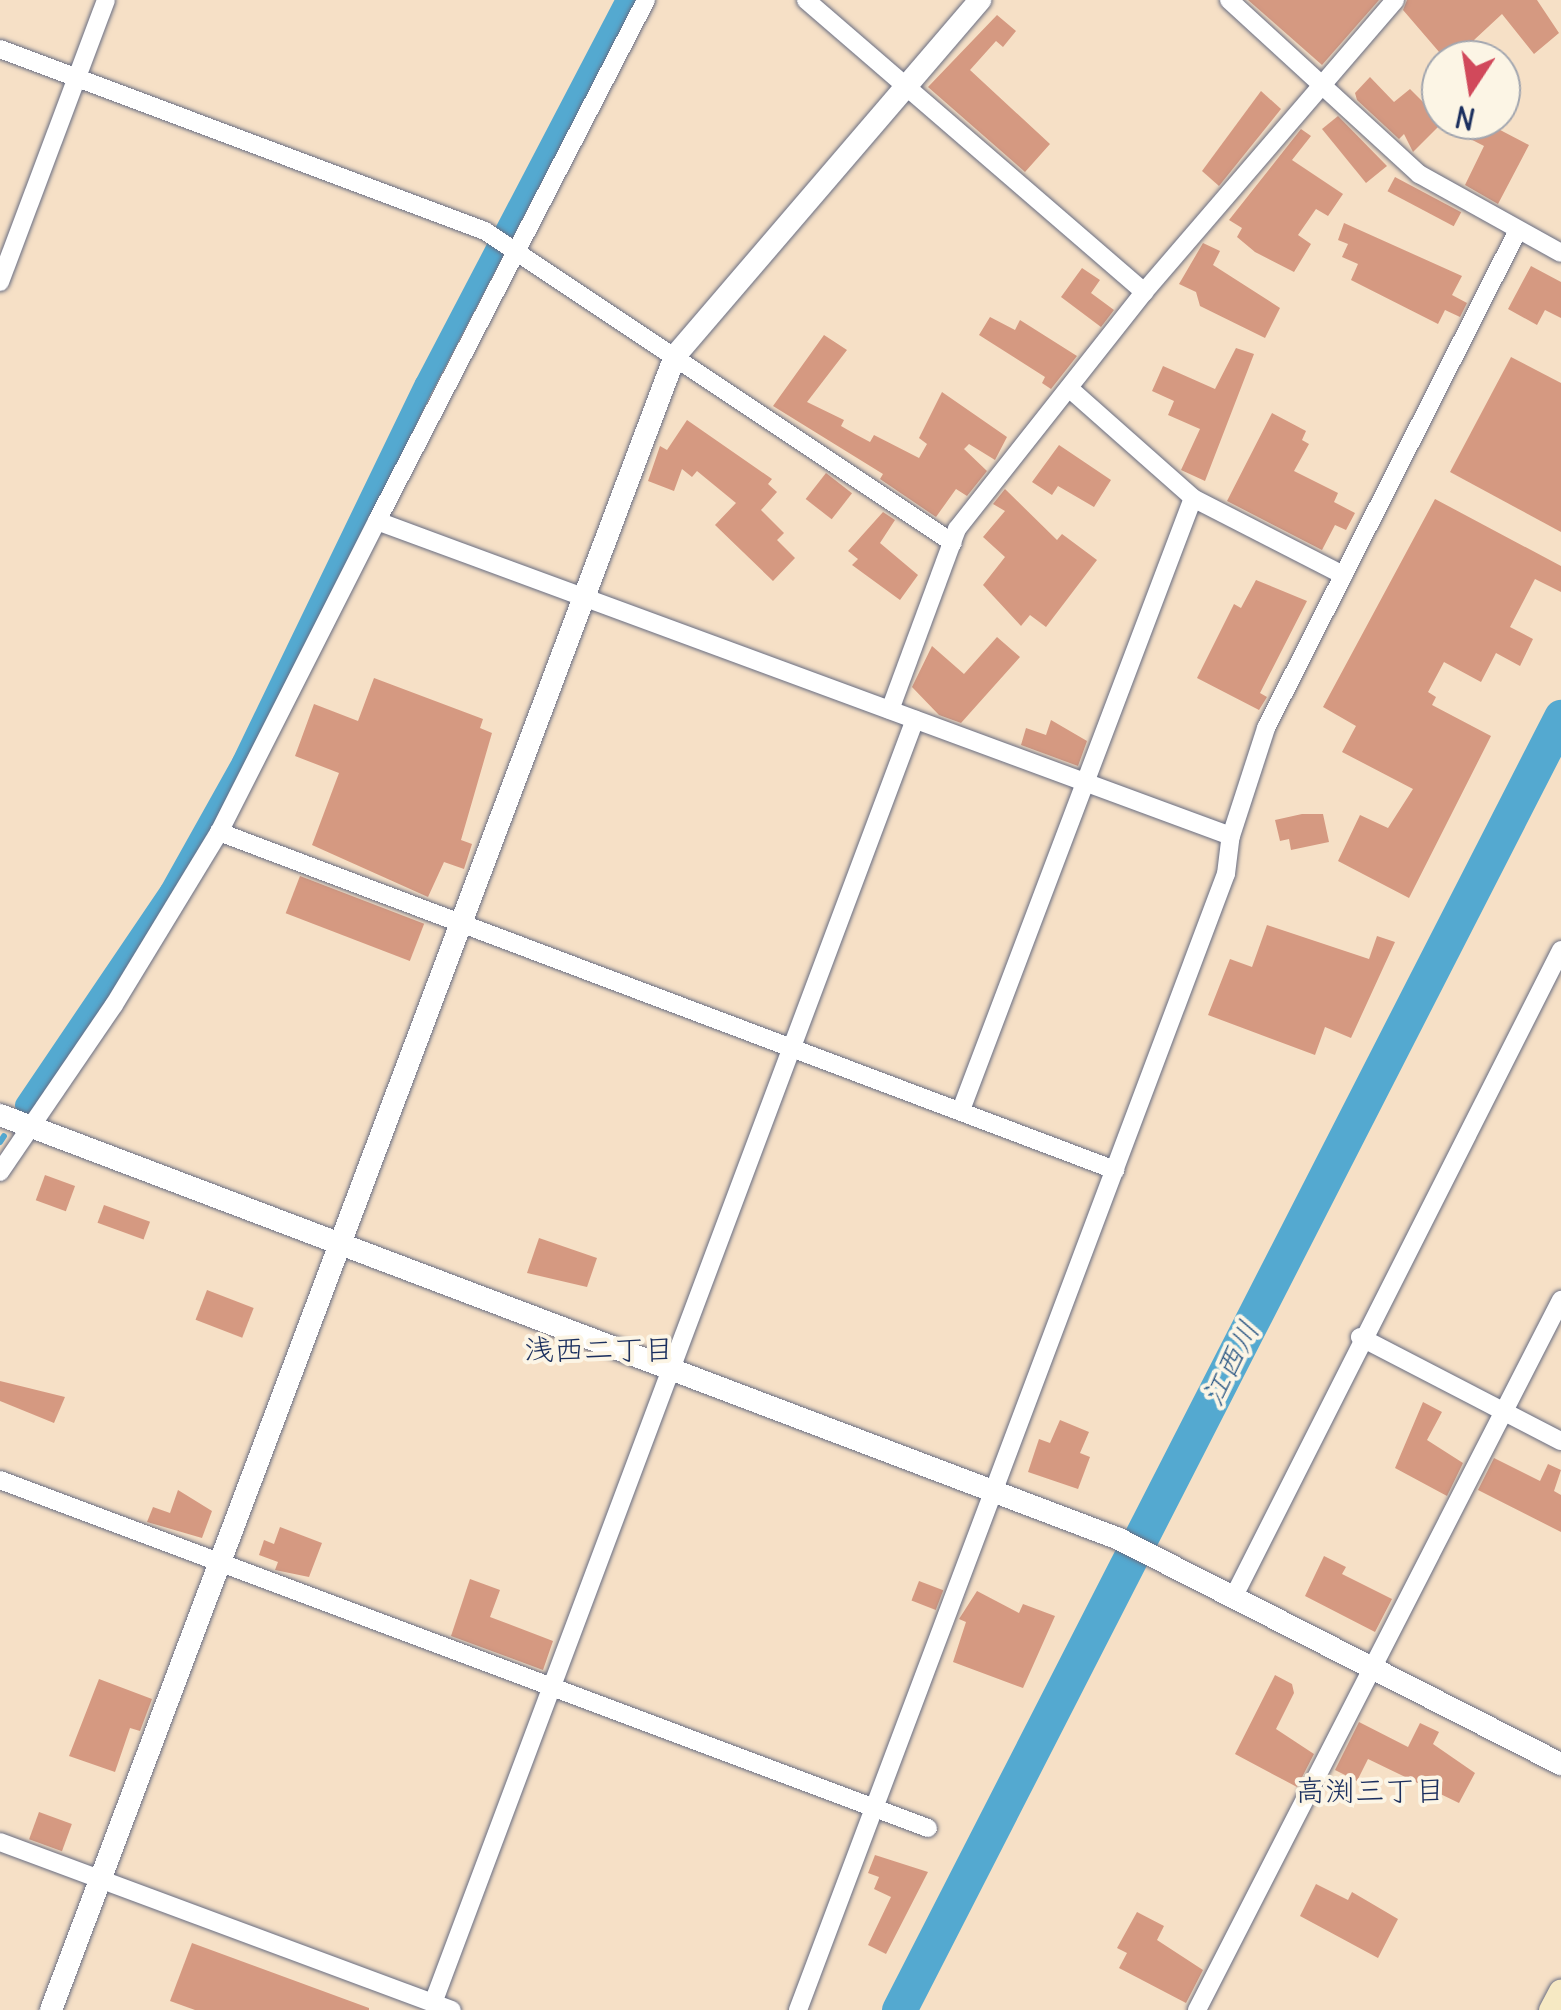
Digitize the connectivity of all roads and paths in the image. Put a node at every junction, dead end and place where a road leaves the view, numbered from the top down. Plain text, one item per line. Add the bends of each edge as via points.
1 (106, 0) edge
2 (646, 0) edge
3 (806, 0) edge
4 (980, 0) edge
5 (1229, 0) edge
6 (1395, 0) edge
7 (0, 48) edge
8 (77, 77) junction
9 (1324, 82) junction
10 (906, 85) junction
11 (1518, 230) junction
12 (1561, 253) edge
13 (519, 254) junction
14 (0, 282) edge
15 (1144, 292) junction
16 (675, 356) junction
17 (1070, 389) junction
18 (1193, 498) junction
19 (377, 521) junction
20 (953, 543) junction
21 (1343, 575) junction
22 (583, 594) junction
23 (890, 710) junction
24 (915, 719) junction
25 (1083, 782) junction
26 (219, 832) junction
27 (1231, 836) junction
28 (461, 920) junction
29 (1561, 950) edge
30 (789, 1049) junction
31 (960, 1110) junction
32 (0, 1116) edge
33 (32, 1126) junction
34 (1115, 1170) junction
35 (0, 1172) edge
36 (340, 1245) junction
37 (1561, 1300) edge
38 (1360, 1337) junction
39 (668, 1366) junction
40 (1503, 1412) junction
41 (1561, 1441) edge
42 (0, 1480) edge
43 (996, 1488) junction
44 (222, 1562) junction
45 (1227, 1592) junction
46 (1370, 1666) junction
47 (549, 1686) junction
48 (1561, 1764) edge
49 (876, 1810) junction
50 (928, 1828) dead end
51 (0, 1842) edge
52 (101, 1880) junction
53 (1561, 1991) edge
54 (434, 2003) junction
55 (52, 2010) edge
56 (452, 2010) edge
57 (798, 2010) edge
58 (1197, 2010) edge
59 (1551, 2010) edge

1 - 8 street
2 - 13 street
3 - 10 street
4 - 10 street
5 - 9 street
6 - 9 street
7 - 8 street
8 - 13 street via 485,231
8 - 14 street
9 - 11 street via 1419,174
9 - 15 street
10 - 15 street
10 - 16 street
11 - 12 street
11 - 21 street
13 - 16 street
13 - 19 street via 436,397
15 - 17 street
16 - 20 street
16 - 22 street
17 - 18 street
17 - 20 street via 1008,458
18 - 21 street
18 - 25 street
19 - 22 street
19 - 26 street
20 - 23 street
21 - 27 street via 1266,728
22 - 23 street
22 - 28 street
23 - 24 street
24 - 25 street
24 - 30 street
25 - 27 street
25 - 31 street
26 - 28 street
26 - 33 street
27 - 34 street via 1226,874
28 - 30 street
28 - 36 street
29 - 38 street
30 - 31 street
30 - 39 street
31 - 34 street
32 - 33 street
33 - 35 street
33 - 36 street
34 - 43 street
36 - 39 street
36 - 44 street
37 - 40 street
38 - 40 street
38 - 45 street
39 - 43 street
39 - 47 street
40 - 41 street
40 - 46 street
42 - 44 street
43 - 45 street
43 - 49 street
44 - 47 street
44 - 52 street
45 - 46 street
46 - 48 street
46 - 58 street
47 - 49 street
47 - 54 street
49 - 50 street
49 - 57 street
51 - 52 street
52 - 54 street
52 - 55 street
53 - 59 main road
54 - 56 street

